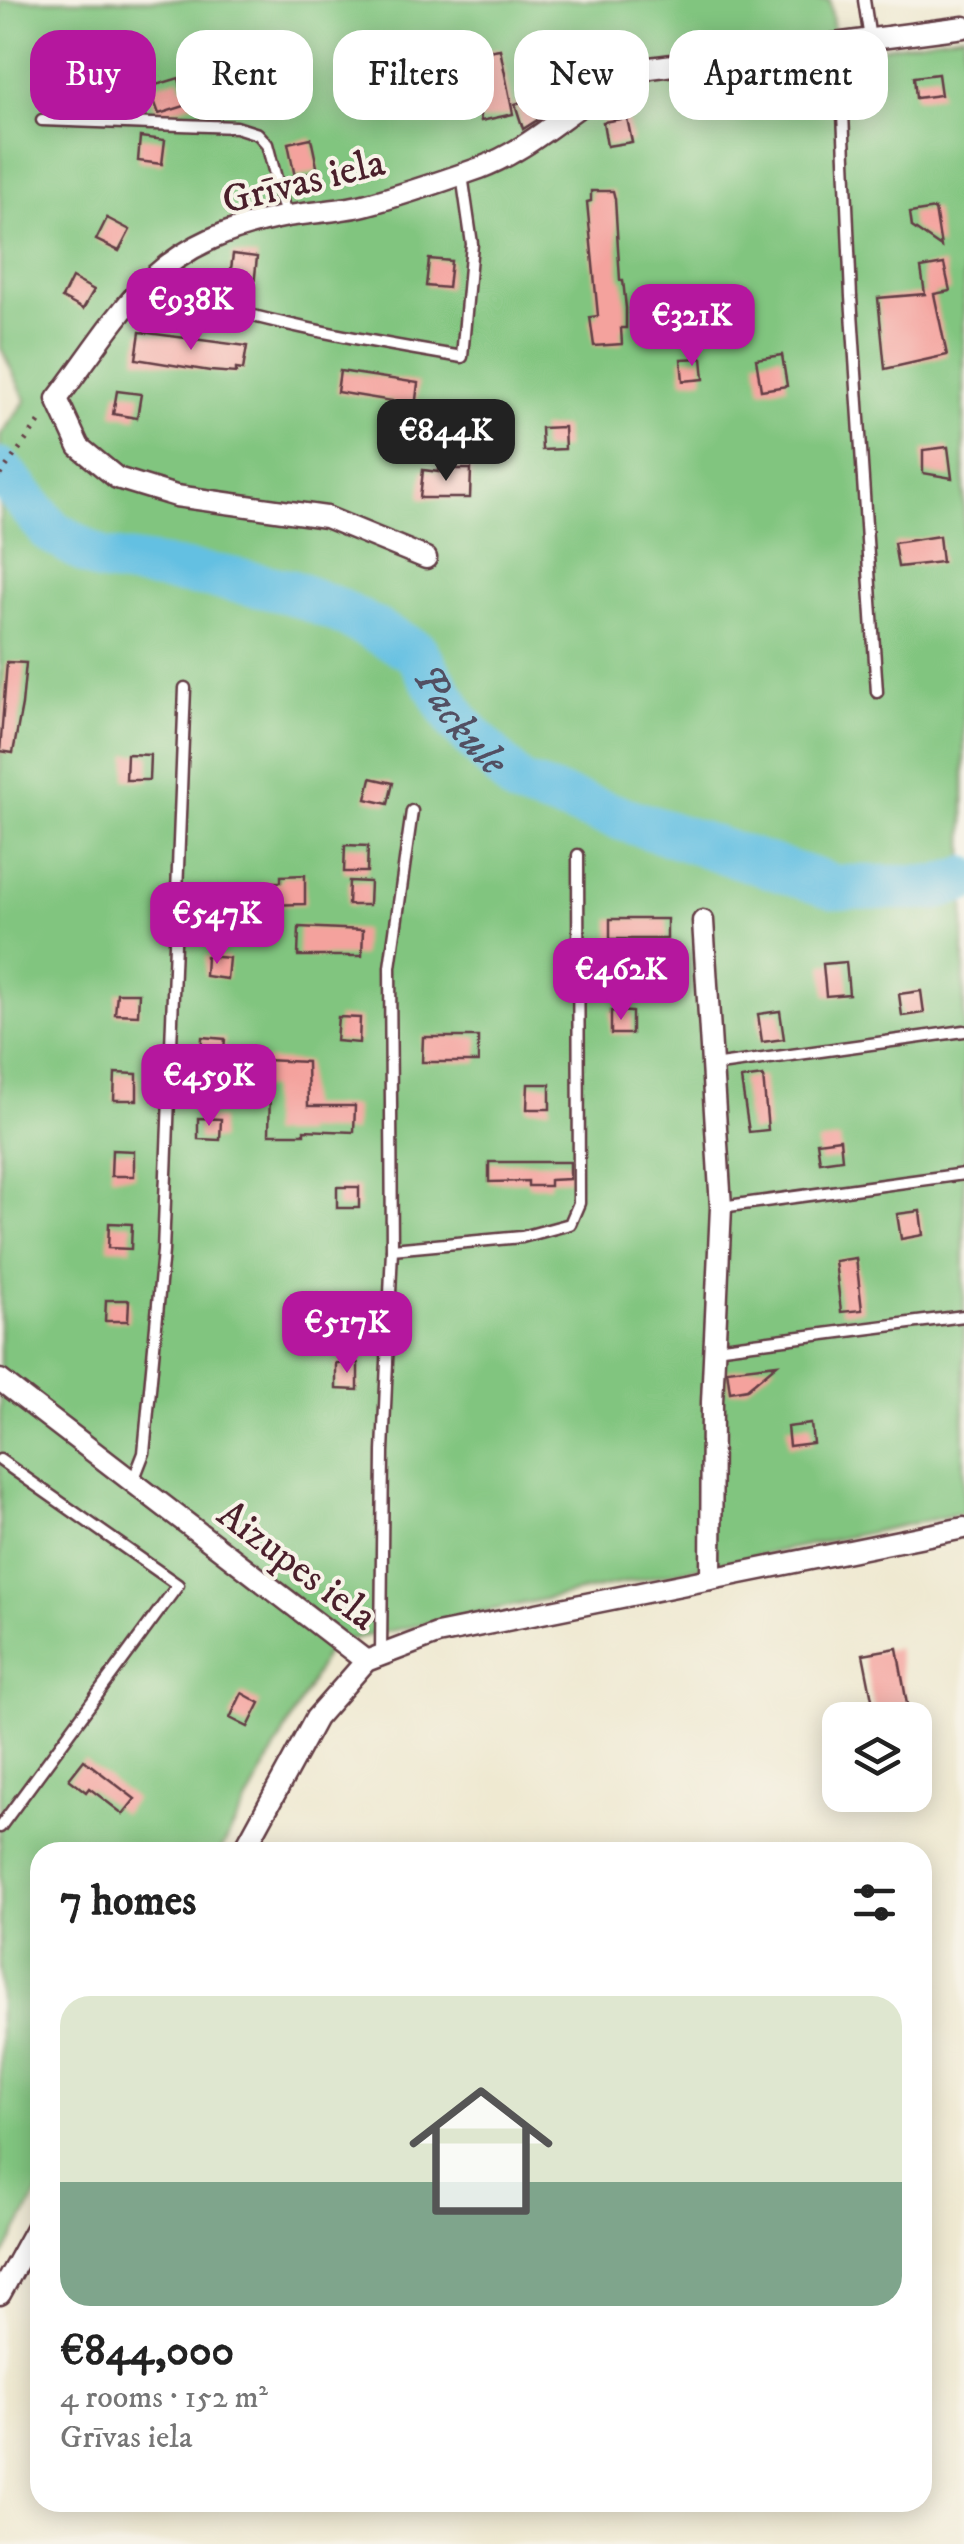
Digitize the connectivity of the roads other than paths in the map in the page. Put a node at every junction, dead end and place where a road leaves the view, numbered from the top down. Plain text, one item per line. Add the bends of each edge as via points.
1 (864, 0) edge
2 (964, 26) edge
3 (869, 30) edge
4 (888, 37) edge
5 (669, 66) edge
6 (42, 120) dead end
7 (843, 120) edge
8 (462, 173) junction
9 (286, 217) junction
10 (146, 284) junction
11 (426, 558) dead end
12 (185, 688) dead end
13 (877, 692) dead end
14 (412, 812) dead end
15 (578, 855) dead end
16 (703, 921) dead end
17 (964, 1031) edge
18 (712, 1066) junction
19 (964, 1174) edge
20 (722, 1207) junction
21 (392, 1248) junction
22 (964, 1316) edge
23 (714, 1348) junction
24 (0, 1380) edge
25 (1, 1463) edge
26 (132, 1482) junction
27 (964, 1528) edge
28 (710, 1579) junction
29 (374, 1658) junction
30 (0, 1827) edge
31 (248, 1842) edge
32 (30, 2235) edge
33 (7, 2265) edge
34 (0, 2294) edge

1 - 3 lane
2 - 4 street, Grīvas iela
5 - 8 street, Grīvas iela via 622,78 551,131
6 - 9 lane via 236,127 258,134 272,152
7 - 13 lane
8 - 9 street, Grīvas iela via 362,206
8 - 10 lane via 472,244 462,357 332,335
9 - 10 street, Grīvas iela via 222,232
10 - 11 street, Grīvas iela via 57,398 79,447 117,478 176,496 326,517
12 - 26 lane via 163,1251 144,1453
14 - 21 lane via 390,966
15 - 21 lane via 579,1202 570,1224 522,1236
16 - 18 street
17 - 18 lane
18 - 20 street
19 - 20 lane
20 - 23 street
21 - 29 lane
22 - 23 lane
23 - 28 street
24 - 26 street, Aizupes iela
25 - 30 lane via 178,1585
26 - 29 street, Aizupes iela
27 - 28 street, Aizupes iela
28 - 29 street, Aizupes iela via 436,1634
29 - 31 street via 316,1718
32 - 33 street
33 - 34 street

